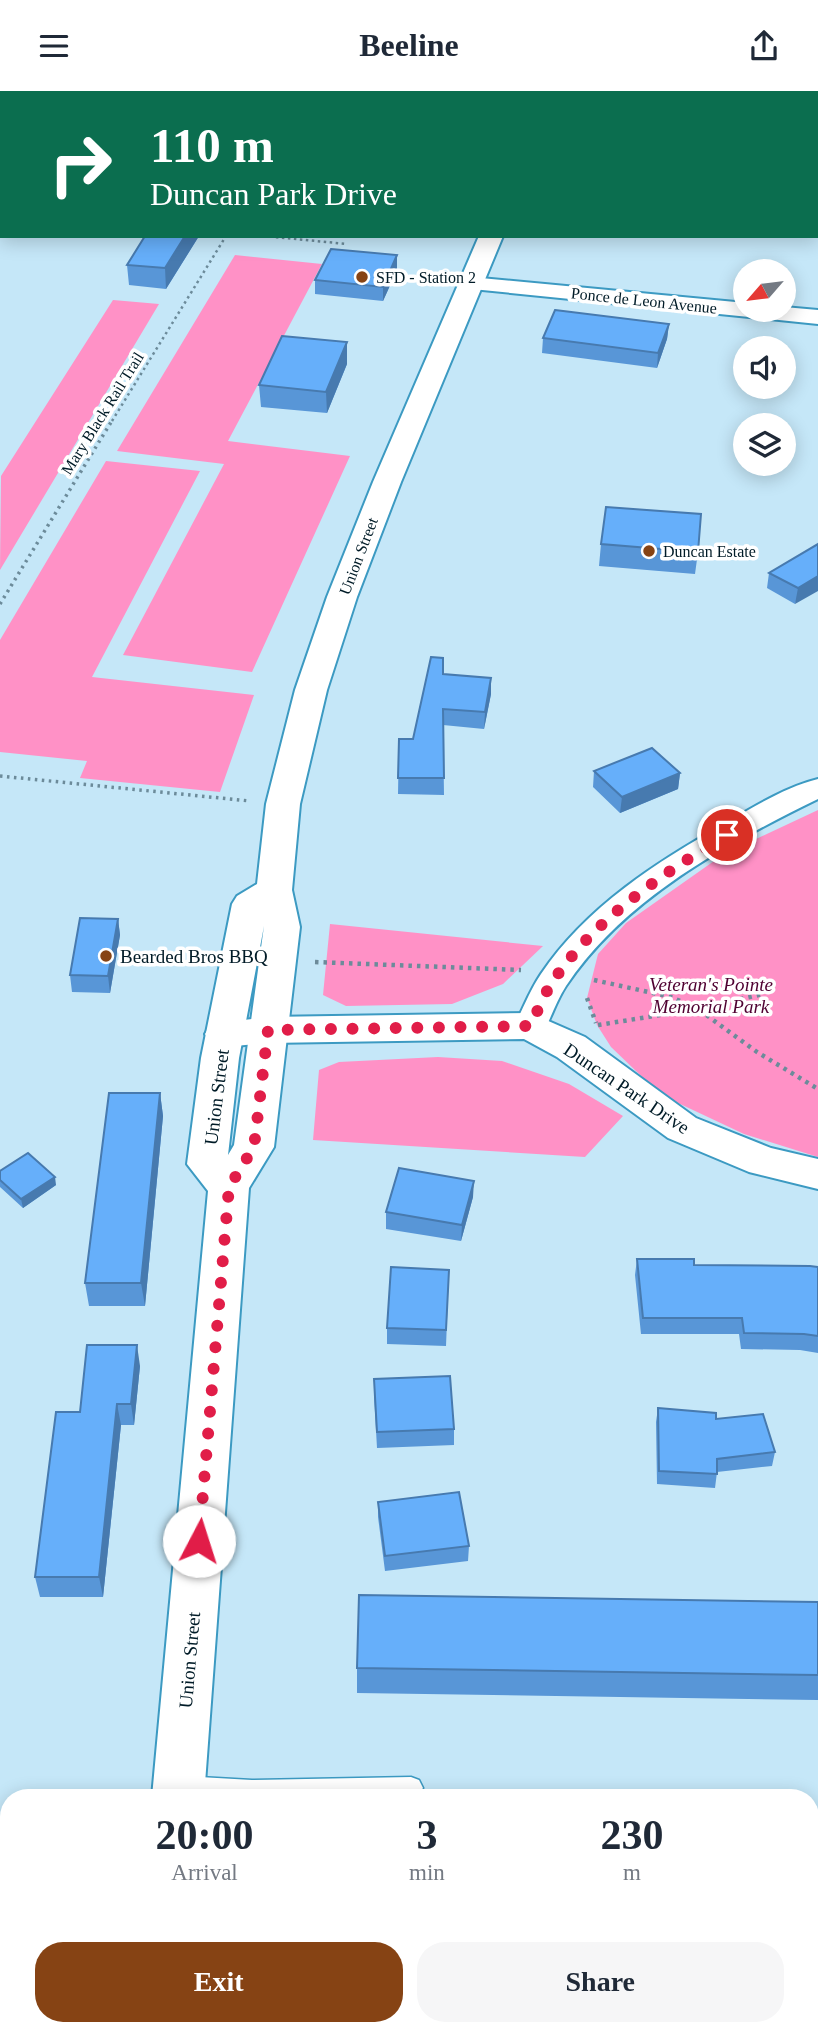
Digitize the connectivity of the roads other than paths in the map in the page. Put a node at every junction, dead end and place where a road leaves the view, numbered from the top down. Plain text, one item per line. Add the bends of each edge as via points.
1 (490, 238) edge
2 (470, 283) junction
3 (818, 317) edge
4 (818, 788) edge
5 (274, 890) junction
6 (530, 1026) junction
7 (268, 1030) junction
8 (224, 1034) junction
9 (818, 1174) edge
10 (229, 1187) junction
11 (178, 1789) edge

1 - 2 main road, Union Street
2 - 3 street, Ponce de Leon Avenue
2 - 5 main road, Union Street via 347,585 312,690 283,804
4 - 6 street via 708,846 600,925 557,974
5 - 7 main road, Union Street via 282,927
5 - 8 main road, Union Street via 250,904
6 - 7 main road, Duncan Park Drive
6 - 9 main road, Duncan Park Drive via 571,1047 682,1128 763,1161
7 - 8 main road, Duncan Park Drive
7 - 10 main road, Union Street via 254,1147
8 - 10 main road, Union Street via 207,1164
10 - 11 main road, Union Street

